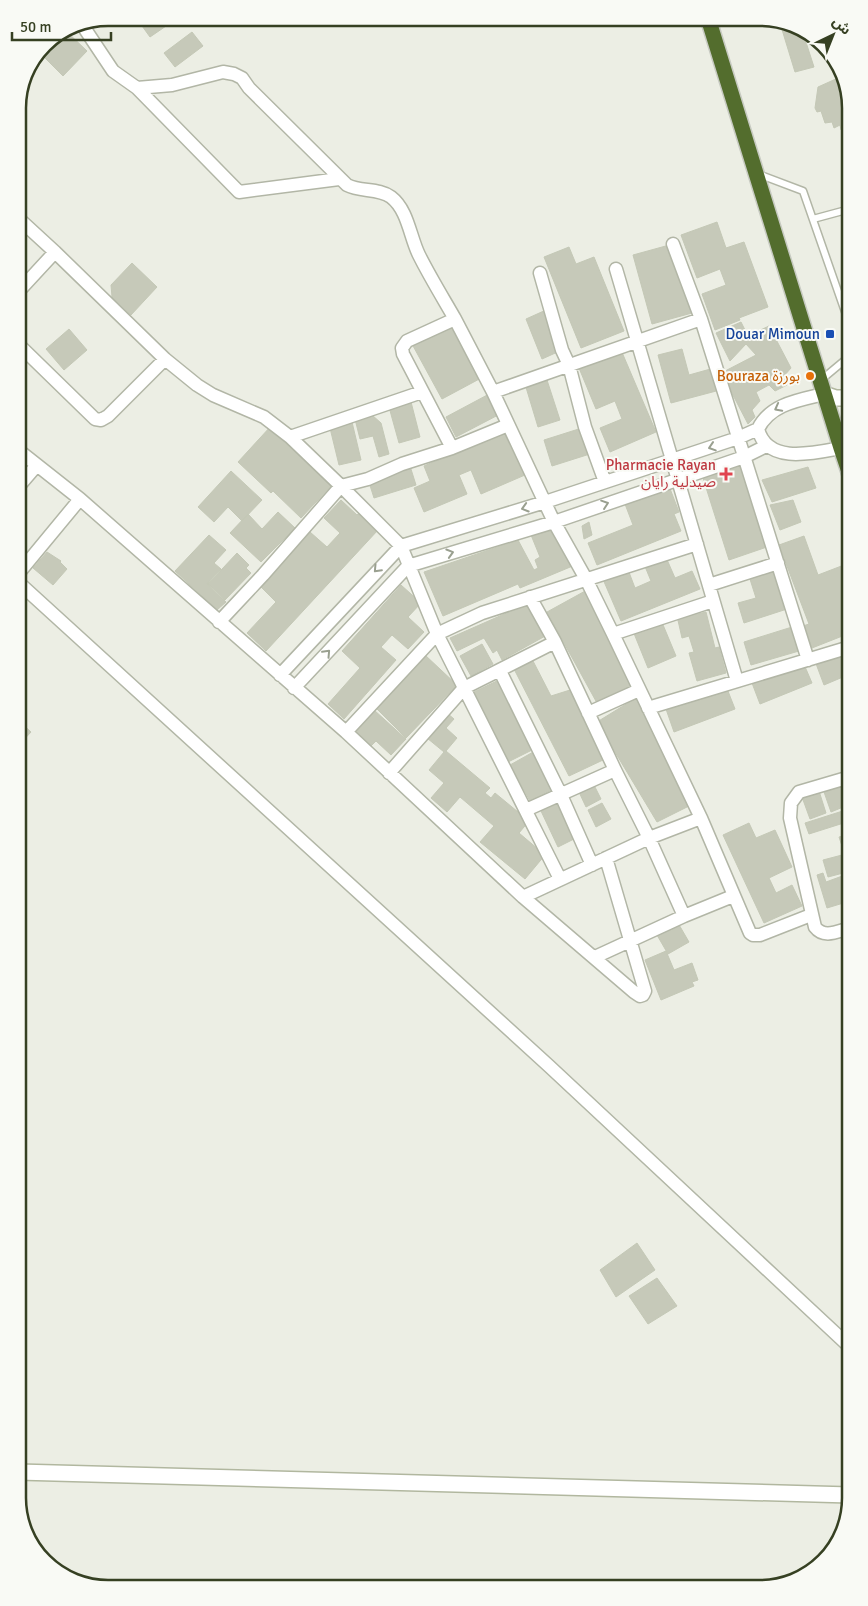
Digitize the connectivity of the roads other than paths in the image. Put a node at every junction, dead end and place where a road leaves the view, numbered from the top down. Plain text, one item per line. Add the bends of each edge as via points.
1 (710, 26) edge
2 (86, 30) edge
3 (136, 88) junction
4 (756, 174) junction
5 (339, 178) junction
6 (842, 211) edge
7 (813, 219) junction
8 (26, 225) edge
9 (673, 244) dead end
10 (55, 252) junction
11 (616, 269) dead end
12 (540, 273) dead end
13 (26, 283) edge
14 (842, 303) edge
15 (701, 318) junction
16 (456, 319) junction
17 (637, 341) junction
18 (26, 352) edge
19 (165, 359) junction
20 (842, 364) edge
21 (569, 365) junction
22 (822, 387) junction
23 (422, 392) junction
24 (493, 392) junction
25 (842, 398) edge
26 (508, 425) junction
27 (758, 429) junction
28 (842, 434) edge
29 (290, 437) junction
30 (738, 438) junction
31 (842, 444) edge
32 (766, 446) junction
33 (452, 448) junction
34 (26, 456) edge
35 (744, 457) junction
36 (672, 460) junction
37 (37, 465) junction
38 (26, 478) edge
39 (678, 480) junction
40 (605, 482) junction
41 (341, 486) junction
42 (80, 499) junction
43 (545, 502) junction
44 (554, 522) junction
45 (697, 544) junction
46 (401, 546) junction
47 (778, 563) junction
48 (26, 564) edge
49 (408, 566) junction
50 (586, 579) junction
51 (709, 585) junction
52 (26, 589) edge
53 (530, 597) junction
54 (713, 601) junction
55 (219, 622) junction
56 (437, 634) junction
57 (613, 634) junction
58 (555, 642) junction
59 (842, 649) edge
60 (808, 660) junction
61 (500, 671) junction
62 (280, 675) junction
63 (737, 681) junction
64 (294, 688) junction
65 (464, 688) junction
66 (639, 690) junction
67 (648, 708) junction
68 (588, 713) junction
69 (346, 732) junction
70 (615, 770) junction
71 (389, 773) junction
72 (842, 780) edge
73 (561, 795) junction
74 (526, 810) junction
75 (701, 818) junction
76 (649, 838) junction
77 (606, 858) junction
78 (592, 865) junction
79 (560, 879) junction
80 (733, 896) junction
81 (523, 897) junction
82 (811, 915) junction
83 (684, 916) junction
84 (842, 930) edge
85 (630, 941) junction
86 (595, 957) junction
87 (842, 1340) edge
88 (26, 1472) edge
89 (842, 1495) edge

1 - 4 highway
2 - 3 street via 113,71
3 - 5 street via 239,192
3 - 5 street via 172,85 224,72 234,74 242,78
4 - 7 lane via 803,191
4 - 22 highway
5 - 16 street via 352,188 383,193 397,203 418,254
6 - 7 lane
7 - 14 lane
8 - 10 street
9 - 15 street
10 - 13 street
10 - 19 street
11 - 17 street
12 - 21 street
15 - 17 street
15 - 30 street
16 - 23 street via 404,344 403,354
16 - 24 street
17 - 21 street
17 - 36 street
18 - 19 street via 95,419 101,420
19 - 29 street via 213,395 264,417
20 - 22 lane
21 - 24 street
21 - 40 street via 585,427
22 - 25 street via 836,398
22 -> 27 street via 772,411
22 - 28 highway
23 - 29 street
23 - 33 street
24 - 26 street
26 - 33 street
26 - 43 street
27 - 30 street
27 - 32 street
29 - 41 street
30 - 35 street
30 -> 36 street
31 - 32 street via 807,454 787,453
32 - 35 street
33 - 41 street
34 - 37 street
35 - 39 street
35 - 47 street
36 - 39 street
36 - 40 street
37 - 38 street
37 - 42 street
44 -> 39 street
39 - 45 street
40 - 43 street
41 - 46 street
41 - 55 street
42 - 48 street
42 - 55 street
43 - 44 street
43 -> 46 street
49 -> 44 street
44 - 50 street
45 - 50 street
45 - 51 street
46 - 49 street
46 -> 62 street
47 - 51 street
47 - 60 street
49 - 56 street
64 -> 49 street
50 - 53 street
50 - 57 street
51 - 54 street
52 - 87 street via 549,1066
53 - 56 street via 482,613
53 - 58 street
54 - 57 street
54 - 63 street
55 - 62 street
56 - 65 street
56 - 69 street
57 - 66 street
58 - 61 street
58 - 68 street
59 - 60 street
60 - 63 street
61 - 65 street
61 - 73 street
62 - 64 street
63 - 67 street
64 - 69 street
65 - 71 street
65 - 74 street
66 - 67 street
66 - 68 street
67 - 75 street
68 - 70 street
69 - 71 street
70 - 73 street
70 - 76 street
71 - 81 street
72 - 82 street via 799,792 791,803 790,818
73 - 74 street
73 - 78 street
74 - 79 street
75 - 76 street
75 - 80 street
76 - 77 street
76 - 83 street
77 - 78 street
77 - 85 street
78 - 79 street
79 - 81 street
80 - 82 street via 753,935
80 - 83 street
81 - 86 street
82 - 84 street via 820,933
83 - 85 street
85 - 86 street
85 - 86 street via 645,991 643,995 634,992
88 - 89 street

